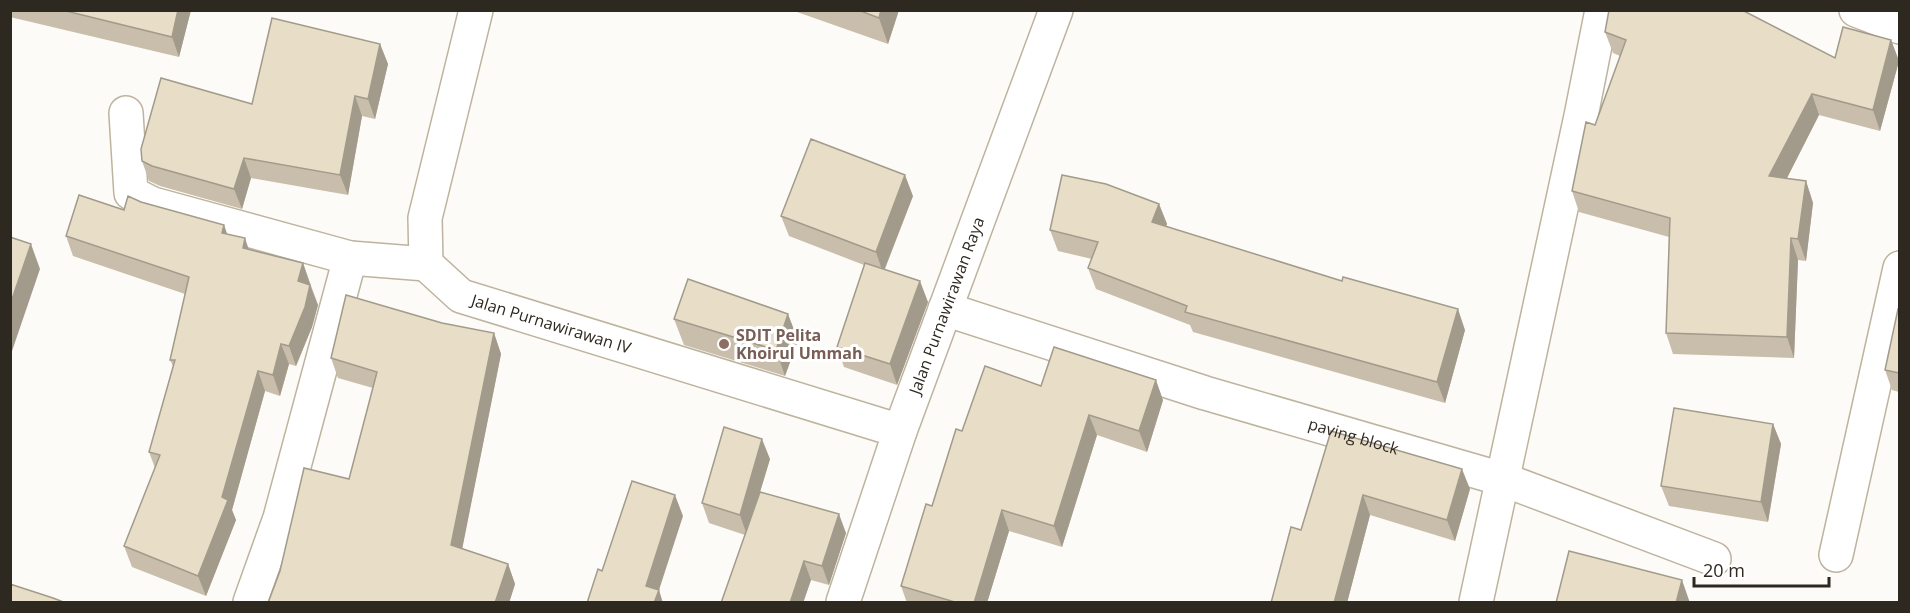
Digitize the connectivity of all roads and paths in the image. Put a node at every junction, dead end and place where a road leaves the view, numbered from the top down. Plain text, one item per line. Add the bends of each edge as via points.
1 (476, 10) edge
2 (1056, 10) edge
3 (1602, 10) edge
4 (1856, 10) edge
5 (1899, 27) edge
6 (126, 113) dead end
7 (350, 258) junction
8 (426, 264) junction
9 (1899, 268) edge
10 (945, 309) junction
11 (900, 431) junction
12 (1502, 479) junction
13 (1836, 555) dead end
14 (1714, 559) dead end
15 (250, 603) edge
16 (843, 603) edge
17 (1476, 603) edge

1 - 8 street via 425,218
2 - 10 street, Jalan Purnawirawan Raya
3 - 12 street
4 - 5 street
6 - 7 street via 132,193 153,204
7 - 8 street
7 - 15 street via 280,518
8 - 11 street, Jalan Purnawirawan IV via 461,296
9 - 13 street
10 - 11 street, Jalan Purnawirawan Raya
10 - 12 street, paving block via 1205,393
11 - 16 street, Jalan Purnawirawan Raya
12 - 14 street, paving block
12 - 17 street

